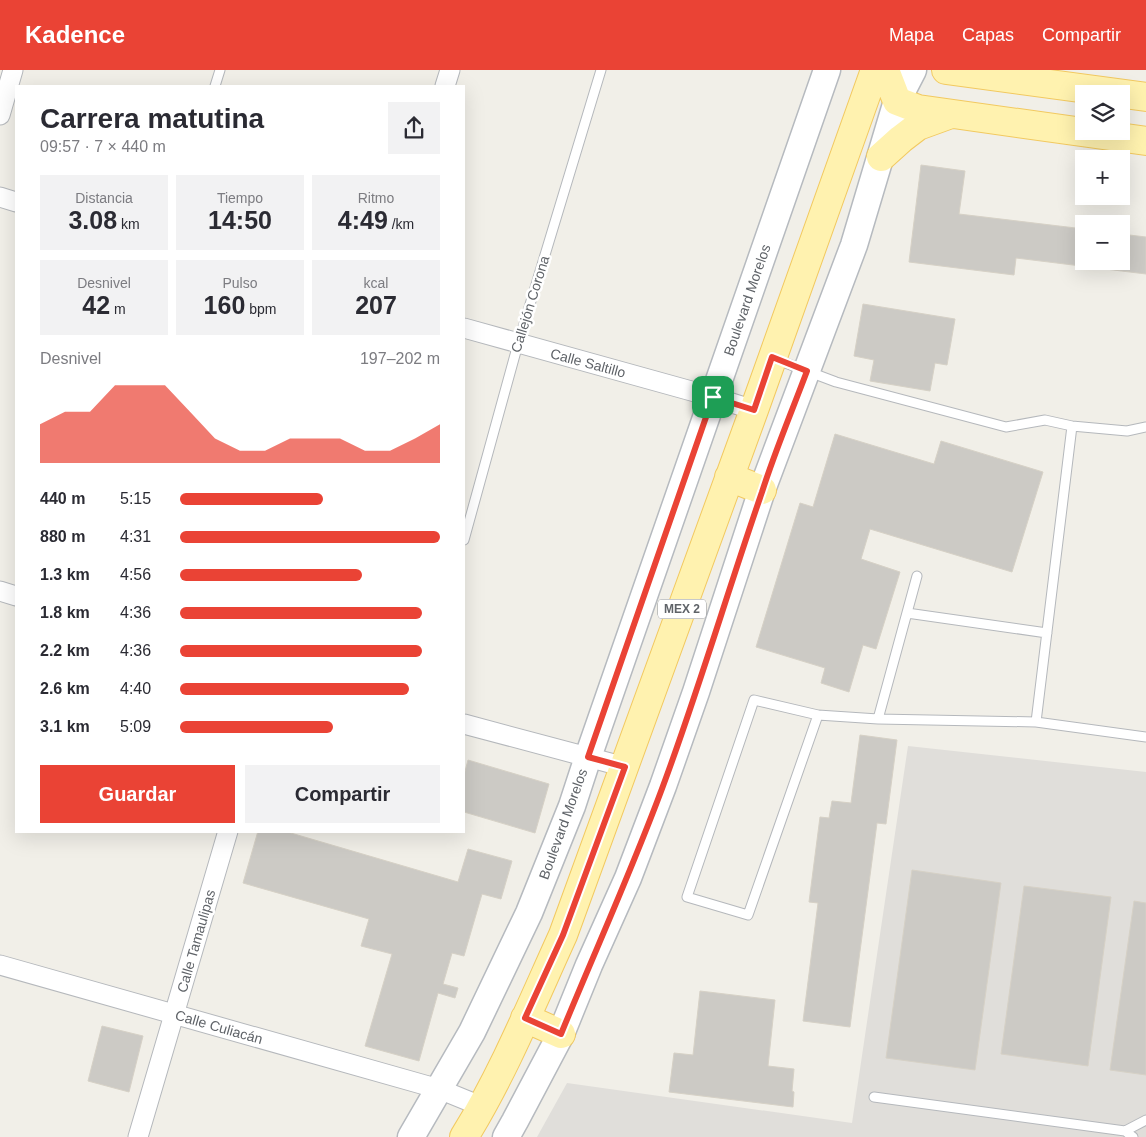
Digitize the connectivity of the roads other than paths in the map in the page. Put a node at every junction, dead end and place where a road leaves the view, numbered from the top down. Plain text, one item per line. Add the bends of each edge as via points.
1 (13, 70) edge
2 (220, 70) edge
3 (450, 70) edge
4 (601, 70) edge
5 (827, 70) edge
6 (875, 70) edge
7 (884, 70) edge
8 (913, 70) edge
9 (946, 70) edge
10 (215, 85) edge
11 (445, 85) edge
12 (1146, 97) edge
13 (897, 101) junction
14 (953, 114) junction
15 (0, 115) edge
16 (1146, 140) edge
17 (881, 157) junction
18 (0, 198) edge
19 (15, 202) edge
20 (465, 328) edge
21 (518, 344) junction
22 (772, 357) junction
23 (807, 371) junction
24 (713, 397) junction
25 (754, 410) junction
26 (1072, 426) junction
27 (1146, 428) edge
28 (729, 477) junction
29 (762, 490) junction
30 (465, 536) edge
31 (917, 576) dead end
32 (0, 591) edge
33 (15, 596) edge
34 (906, 613) junction
35 (1047, 634) junction
36 (818, 715) junction
37 (878, 719) junction
38 (1036, 722) junction
39 (465, 724) edge
40 (1146, 736) edge
41 (588, 757) junction
42 (625, 767) junction
43 (227, 833) edge
44 (0, 965) edge
45 (174, 1014) junction
46 (525, 1018) junction
47 (561, 1034) junction
48 (439, 1089) junction
49 (874, 1097) dead end
50 (482, 1107) junction
51 (1146, 1120) edge
52 (1125, 1131) junction
53 (138, 1137) edge
54 (411, 1137) edge
55 (464, 1137) edge
56 (506, 1137) edge
57 (1133, 1137) edge

1 - 15 street
2 - 10 lane
3 - 11 street
4 - 21 lane, Callejón Corona
5 - 24 street, Boulevard Morelos / MEX 2
6 - 22 main road, MEX 2
7 - 13 main road
8 - 13 street
9 - 12 main road
13 - 14 main road via 918,109
13 - 17 street
14 - 16 main road
14 - 17 main road via 918,126
17 - 23 street via 854,245
18 - 19 street
20 - 21 street, Calle Saltillo
21 - 24 street, Calle Saltillo
21 - 30 lane, Callejón Corona
22 - 23 lane
22 - 25 main road, MEX 2
23 - 26 lane via 836,382 1006,427 1045,420
23 - 29 street
24 - 25 street, Calle Saltillo
24 - 41 street, Boulevard Morelos / MEX 2
25 - 28 main road, MEX 2
26 - 27 lane via 1127,431
26 - 35 lane
28 - 29 main road
28 - 42 main road, MEX 2
29 - 47 street via 663,786 628,878
31 - 34 lane
32 - 33 street
34 - 35 lane
34 - 37 lane
35 - 38 lane
36 - 36 lane via 754,700 687,897 748,915
36 - 37 lane
37 - 38 lane
38 - 40 lane
39 - 41 street
41 - 42 street
41 - 48 street, Boulevard Morelos / MEX 2 via 529,913 472,1032
42 - 46 main road, MEX 2 via 563,935
43 - 45 street, Calle Tamaulipas
44 - 45 street, Calle Culiacán
45 - 48 street, Calle Culiacán
45 - 53 street, Calle Tamaulipas
46 - 47 main road
46 - 50 main road, MEX 2
47 - 56 street
48 - 50 street, Calle Culiacán
48 - 54 street, Boulevard Morelos / MEX 2
49 - 52 lane
50 - 55 main road, MEX 2
51 - 52 lane
52 - 57 lane

